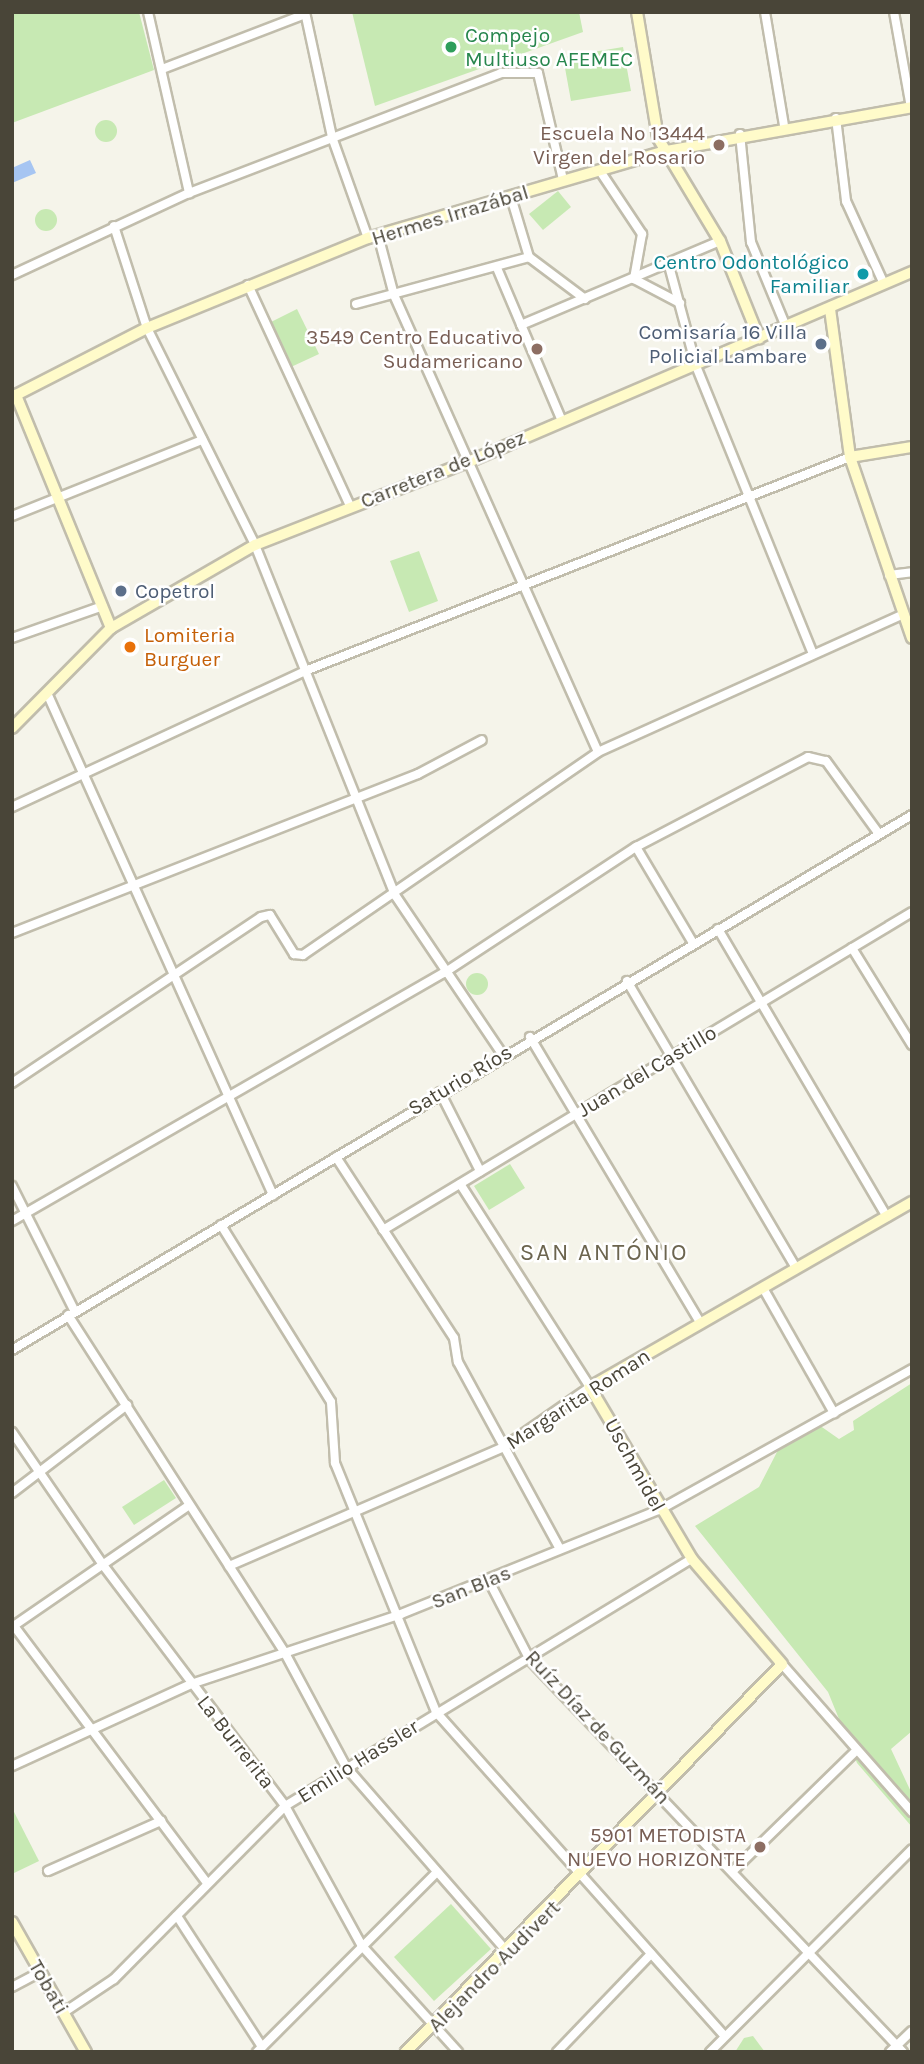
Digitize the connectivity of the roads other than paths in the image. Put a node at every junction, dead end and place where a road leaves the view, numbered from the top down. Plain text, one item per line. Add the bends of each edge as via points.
1 (148, 12) edge
2 (637, 12) edge
3 (765, 12) edge
4 (894, 12) edge
5 (305, 13) edge
6 (162, 69) junction
7 (911, 107) edge
8 (836, 118) junction
9 (784, 125) junction
10 (740, 134) junction
11 (332, 137) junction
12 (666, 151) junction
13 (600, 171) junction
14 (563, 180) junction
15 (189, 193) junction
16 (512, 197) junction
17 (114, 226) junction
18 (373, 237) junction
19 (720, 240) junction
20 (529, 257) junction
21 (668, 262) junction
22 (497, 268) junction
23 (912, 272) edge
24 (12, 275) edge
25 (634, 279) junction
26 (884, 284) junction
27 (248, 285) junction
28 (394, 295) junction
29 (585, 299) junction
30 (680, 303) junction
31 (356, 304) dead end
32 (830, 309) junction
33 (521, 325) junction
34 (786, 327) junction
35 (147, 328) junction
36 (760, 338) junction
37 (696, 366) junction
38 (13, 394) edge
39 (562, 421) junction
40 (202, 440) junction
41 (912, 447) edge
42 (850, 457) junction
43 (473, 460) junction
44 (747, 498) junction
45 (57, 501) junction
46 (350, 506) junction
47 (12, 516) edge
48 (256, 545) junction
49 (912, 572) edge
50 (888, 575) junction
51 (525, 585) junction
52 (103, 606) junction
53 (904, 614) junction
54 (111, 628) junction
55 (12, 638) edge
56 (912, 638) edge
57 (813, 654) junction
58 (305, 671) junction
59 (47, 693) junction
60 (12, 728) edge
61 (482, 740) dead end
62 (598, 752) junction
63 (87, 771) junction
64 (356, 798) junction
65 (12, 807) edge
66 (912, 815) edge
67 (879, 834) junction
68 (636, 847) junction
69 (134, 886) junction
70 (395, 894) junction
71 (912, 912) edge
72 (718, 929) junction
73 (12, 933) edge
74 (693, 943) junction
75 (852, 948) junction
76 (444, 973) junction
77 (177, 976) junction
78 (627, 981) junction
79 (761, 1002) junction
80 (530, 1037) junction
81 (911, 1041) edge
82 (503, 1055) junction
83 (669, 1058) junction
84 (12, 1083) edge
85 (440, 1093) junction
86 (231, 1098) junction
87 (576, 1114) junction
88 (336, 1157) junction
89 (480, 1171) junction
90 (460, 1184) junction
91 (12, 1186) edge
92 (273, 1195) junction
93 (912, 1202) edge
94 (27, 1215) junction
95 (887, 1217) junction
96 (12, 1221) edge
97 (221, 1225) junction
98 (383, 1230) junction
99 (796, 1268) junction
100 (762, 1288) junction
101 (71, 1312) junction
102 (701, 1322) junction
103 (12, 1350) edge
104 (912, 1369) edge
105 (590, 1387) junction
106 (127, 1405) junction
107 (834, 1413) junction
108 (12, 1432) edge
109 (504, 1447) junction
110 (41, 1475) junction
111 (12, 1493) edge
112 (188, 1506) junction
113 (659, 1510) junction
114 (355, 1513) junction
115 (560, 1549) junction
116 (692, 1559) junction
117 (103, 1565) junction
118 (229, 1566) junction
119 (489, 1581) junction
120 (401, 1615) junction
121 (13, 1626) edge
122 (286, 1655) junction
123 (530, 1660) junction
124 (782, 1664) junction
125 (191, 1684) junction
126 (436, 1712) junction
127 (95, 1731) junction
128 (856, 1751) junction
129 (12, 1766) edge
130 (346, 1767) junction
131 (661, 1795) junction
132 (285, 1806) junction
133 (912, 1812) edge
134 (161, 1821) junction
135 (912, 1849) edge
136 (735, 1869) junction
137 (48, 1871) dead end
138 (436, 1873) junction
139 (582, 1876) junction
140 (207, 1883) junction
141 (177, 1916) junction
142 (12, 1922) edge
143 (362, 1946) junction
144 (811, 1950) junction
145 (508, 1953) junction
146 (651, 1954) junction
147 (40, 1972) junction
148 (12, 1987) edge
149 (63, 2013) junction
150 (435, 2027) junction
151 (912, 2031) edge
152 (725, 2036) junction
153 (900, 2048) edge
154 (260, 2049) edge
155 (86, 2052) edge
156 (407, 2052) edge
157 (457, 2052) edge
158 (557, 2052) edge
159 (710, 2052) edge
160 (890, 2052) edge

1 - 6 street
2 - 12 street
3 - 9 street
4 - 7 street
5 - 6 street
5 - 11 street
6 - 15 street
7 - 8 street, Hermes Irrazábal
8 - 9 street, Hermes Irrazábal
8 - 26 street via 846,201
9 - 10 street, Hermes Irrazábal
10 - 12 street, Hermes Irrazábal
10 - 34 street via 751,242
11 - 14 street via 501,73 535,70
11 - 15 street
11 - 18 street
12 - 13 street, Hermes Irrazábal
12 - 19 street
13 - 14 street, Hermes Irrazábal
13 - 25 street via 642,234
14 - 16 street, Hermes Irrazábal
15 - 17 street
16 - 18 street, Hermes Irrazábal
16 - 20 street
17 - 24 street
17 - 35 street
18 - 27 street, Hermes Irrazábal
18 - 28 street
19 - 21 street
19 - 36 street
20 - 22 street
20 - 29 street
21 - 25 street
21 - 30 street
22 - 28 street
22 - 33 street
23 - 26 street, Carretera de López
25 - 29 street
25 - 30 street
26 - 32 street, Carretera de López
27 - 35 street, Hermes Irrazábal
27 - 46 street
28 - 31 street
28 - 43 street
29 - 33 street
30 - 37 street
32 - 34 street, Carretera de López
32 - 42 street
33 - 39 street
34 - 36 street, Carretera de López
35 - 38 street, Hermes Irrazábal
35 - 40 street
36 - 37 street, Carretera de López
37 - 39 street, Carretera de López
37 - 44 street
38 - 45 street
39 - 43 street, Carretera de López
40 - 45 street
40 - 48 street
41 - 42 street
42 - 44 street
42 - 50 street
43 - 46 street, Carretera de López
43 - 51 street
44 - 51 street
44 - 57 street
45 - 47 street
45 - 52 street
46 - 48 street, Carretera de López
48 - 54 street, Carretera de López
48 - 58 street
49 - 50 street
50 - 53 street
51 - 58 street
51 - 62 street
52 - 54 street
52 - 55 street
53 - 56 street
53 - 57 street
54 - 59 street, Carretera de López
57 - 62 street
58 - 63 street
58 - 64 street
59 - 60 street, Carretera de López
59 - 63 street
61 - 64 street
62 - 70 street
63 - 65 street
63 - 69 street
64 - 69 street
64 - 70 street
66 - 67 street, Saturio Ríos
67 - 68 street via 826,761 808,757
67 - 72 street, Saturio Ríos
68 - 74 street
68 - 76 street
69 - 73 street
69 - 77 street
70 - 76 street
70 - 77 street via 300,956 266,915
71 - 75 street, Juan del Castillo
72 - 74 street, Saturio Ríos
72 - 79 street
74 - 78 street, Saturio Ríos
75 - 79 street, Juan del Castillo
75 - 81 street
76 - 82 street
76 - 86 street
77 - 84 street
77 - 86 street
78 - 80 street, Saturio Ríos
78 - 83 street
79 - 83 street, Juan del Castillo
79 - 95 street
80 - 82 street, Saturio Ríos
80 - 87 street
82 - 85 street, Saturio Ríos
83 - 87 street, Juan del Castillo
83 - 99 street
85 - 88 street, Saturio Ríos
85 - 89 street
86 - 92 street
86 - 94 street
87 - 89 street, Juan del Castillo
87 - 102 street
88 - 92 street, Saturio Ríos
88 - 98 street
89 - 90 street, Juan del Castillo
90 - 98 street, Juan del Castillo
90 - 105 street, Uschmidel
91 - 94 street
92 - 97 street, Saturio Ríos
93 - 95 street, Margarita Roman
94 - 96 street
94 - 101 street
95 - 99 street, Margarita Roman
97 - 101 street, Saturio Ríos
97 - 114 street via 331,1402 335,1463
98 - 109 street via 454,1338 458,1362
99 - 100 street, Margarita Roman
100 - 102 street, Margarita Roman
100 - 107 street
101 - 103 street, Saturio Ríos
101 - 106 street
102 - 105 street, Margarita Roman
104 - 107 street, San Blas
105 - 109 street, Margarita Roman
105 - 113 street, Uschmidel
106 - 110 street
106 - 112 street
107 - 113 street, San Blas
108 - 110 street, La Burrerita
109 - 114 street, Margarita Roman
109 - 115 street
110 - 111 street
110 - 117 street, La Burrerita
112 - 117 street
112 - 118 street
113 - 115 street, San Blas
113 - 116 street, Uschmidel
114 - 118 street, Margarita Roman
114 - 120 street
115 - 119 street, San Blas
116 - 123 street, Emilio Hassler
116 - 124 street, Uschmidel
117 - 121 street
117 - 125 street, La Burrerita
118 - 122 street
119 - 120 street, San Blas
119 - 123 street, Ruíz Díaz de Guzmán
120 - 122 street, San Blas
120 - 126 street
121 - 127 street
122 - 125 street, San Blas
122 - 130 street
123 - 126 street, Emilio Hassler
123 - 131 street, Ruíz Díaz de Guzmán
124 - 128 street
124 - 131 street, Alejandro Audivert
125 - 127 street, San Blas
125 - 132 street, La Burrerita
126 - 130 street, Emilio Hassler
126 - 139 street
127 - 129 street, San Blas
127 - 134 street
128 - 133 street
128 - 136 street
130 - 132 street, Emilio Hassler
130 - 138 street
131 - 136 street, Ruíz Díaz de Guzmán
131 - 139 street, Alejandro Audivert
132 - 140 street, Emilio Hassler
132 - 143 street, La Burrerita
134 - 137 street
134 - 140 street
135 - 144 street
136 - 144 street, Ruíz Díaz de Guzmán
138 - 143 street
138 - 145 street
139 - 145 street, Alejandro Audivert
139 - 146 street
140 - 141 street, Emilio Hassler
141 - 149 street, Emilio Hassler via 101,1991
141 - 154 street
142 - 147 street, Tobati
143 - 150 street, La Burrerita
143 - 154 street
144 - 152 street
144 - 153 street, Ruíz Díaz de Guzmán
145 - 150 street, Alejandro Audivert
146 - 152 street
146 - 158 street
147 - 148 street
147 - 149 street, Tobati
149 - 155 street, Tobati
150 - 156 street, Alejandro Audivert
150 - 157 street, La Burrerita
151 - 153 street
152 - 159 street
153 - 160 street

